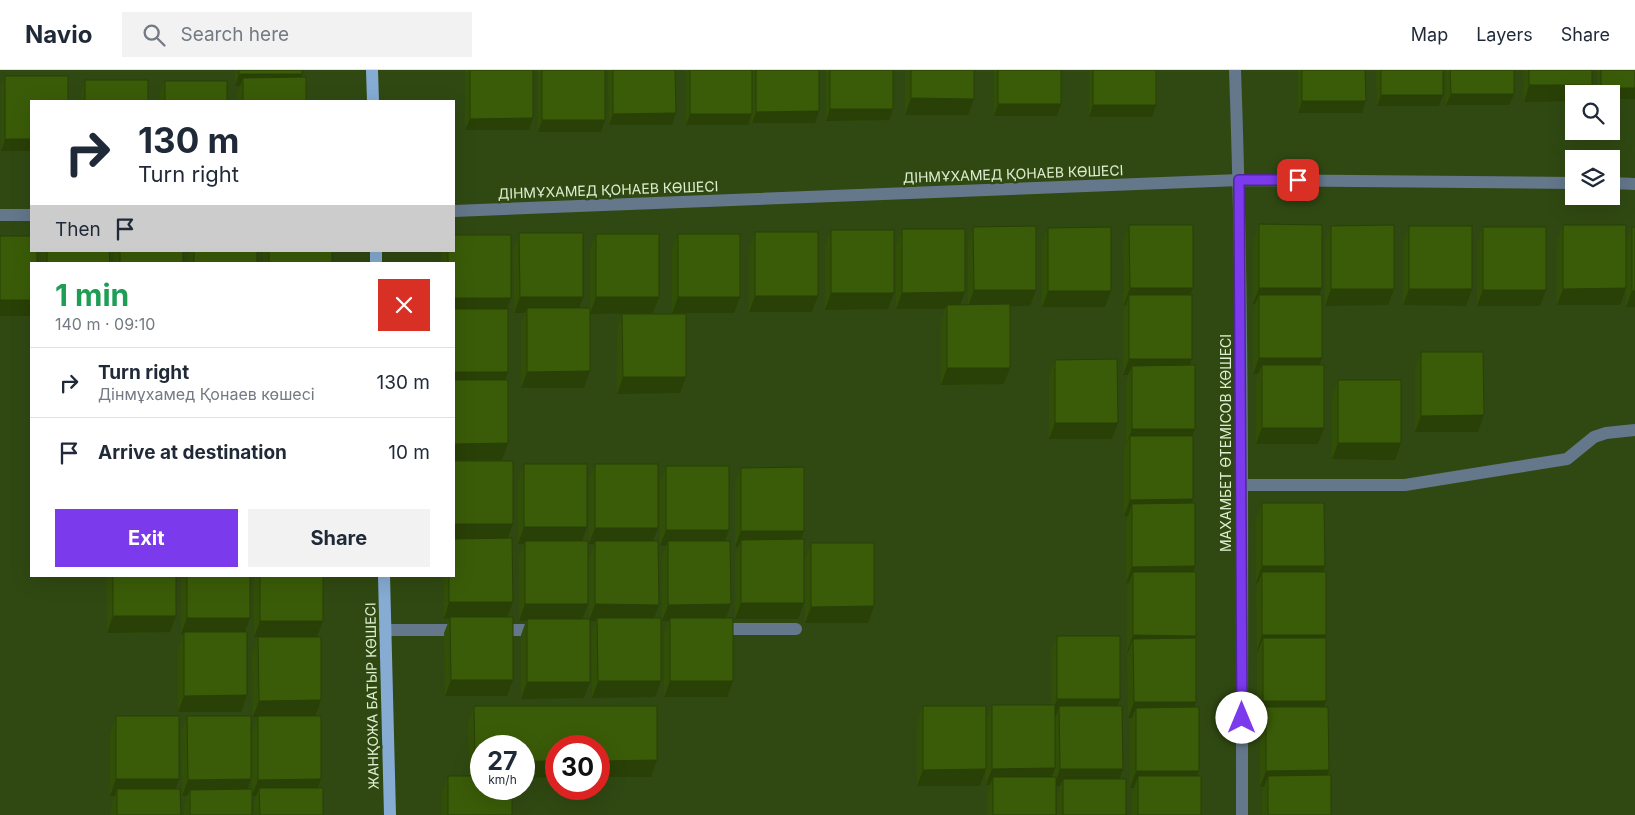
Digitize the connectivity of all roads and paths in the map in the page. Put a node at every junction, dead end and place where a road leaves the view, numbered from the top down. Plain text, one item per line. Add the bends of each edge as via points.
1 (372, 70) edge
2 (1236, 70) edge
3 (373, 100) edge
4 (1239, 180) junction
5 (1565, 183) edge
6 (1620, 183) edge
7 (1635, 184) edge
8 (455, 211) edge
9 (0, 215) edge
10 (30, 215) edge
11 (1635, 430) edge
12 (1242, 485) junction
13 (384, 577) edge
14 (698, 629) edge
15 (796, 629) dead end
16 (385, 630) junction
17 (552, 630) edge
18 (390, 815) edge
19 (1242, 815) edge

1 - 3 main road
2 - 4 street, МАХАМБЕТ ӨТЕМІСОВ КӨШЕСІ
4 - 5 street, ДІНМҰХАМЕД ҚОНАЕВ КӨШЕСІ
4 - 8 street, ДІНМҰХАМЕД ҚОНАЕВ КӨШЕСІ
4 - 12 street, МАХАМБЕТ ӨТЕМІСОВ КӨШЕСІ
6 - 7 street
9 - 10 street
11 - 12 street via 1594,437 1567,459 1405,485
12 - 19 street, МАХАМБЕТ ӨТЕМІСОВ КӨШЕСІ
13 - 16 main road, ЖАНҚОЖА БАТЫР КӨШЕСІ
14 - 15 street
16 - 17 street
16 - 18 main road, ЖАНҚОЖА БАТЫР КӨШЕСІ

